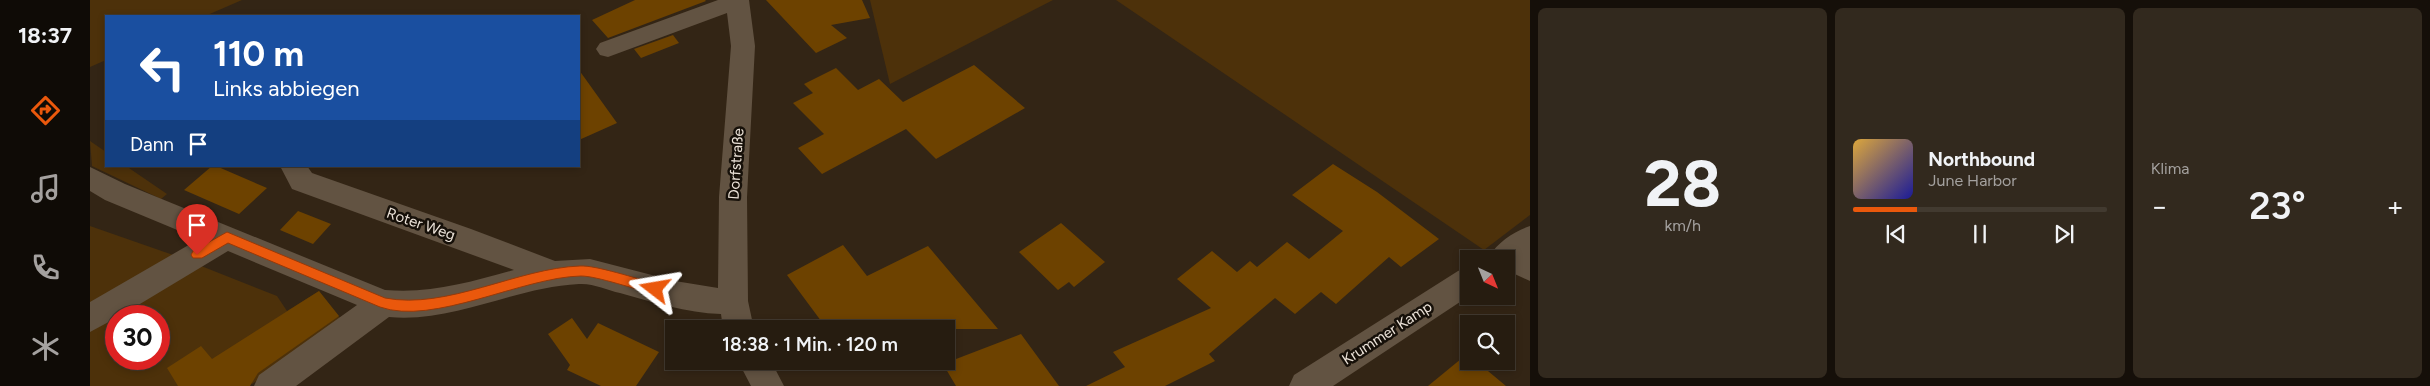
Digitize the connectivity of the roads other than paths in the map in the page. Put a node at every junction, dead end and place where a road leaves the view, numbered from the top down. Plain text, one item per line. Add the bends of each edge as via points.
1 (738, 0) edge
2 (608, 49) dead end
3 (293, 167) edge
4 (90, 178) edge
5 (227, 237) junction
6 (556, 274) junction
7 (1460, 286) edge
8 (384, 303) junction
9 (736, 315) edge
10 (90, 318) edge
11 (759, 370) edge
12 (270, 386) edge
13 (768, 386) edge
14 (1306, 386) edge

1 - 2 street
1 - 9 street, Dorfstraße via 743,46 733,197
3 - 6 street, Roter Weg via 302,181
4 - 5 street, Roter Weg via 115,192
5 - 8 street, Roter Weg
5 - 10 street
6 - 8 street, Roter Weg via 427,305 402,307
6 - 9 street, Roter Weg via 582,271 709,302
7 - 14 street, Krummer Kamp
8 - 12 street
11 - 13 street

